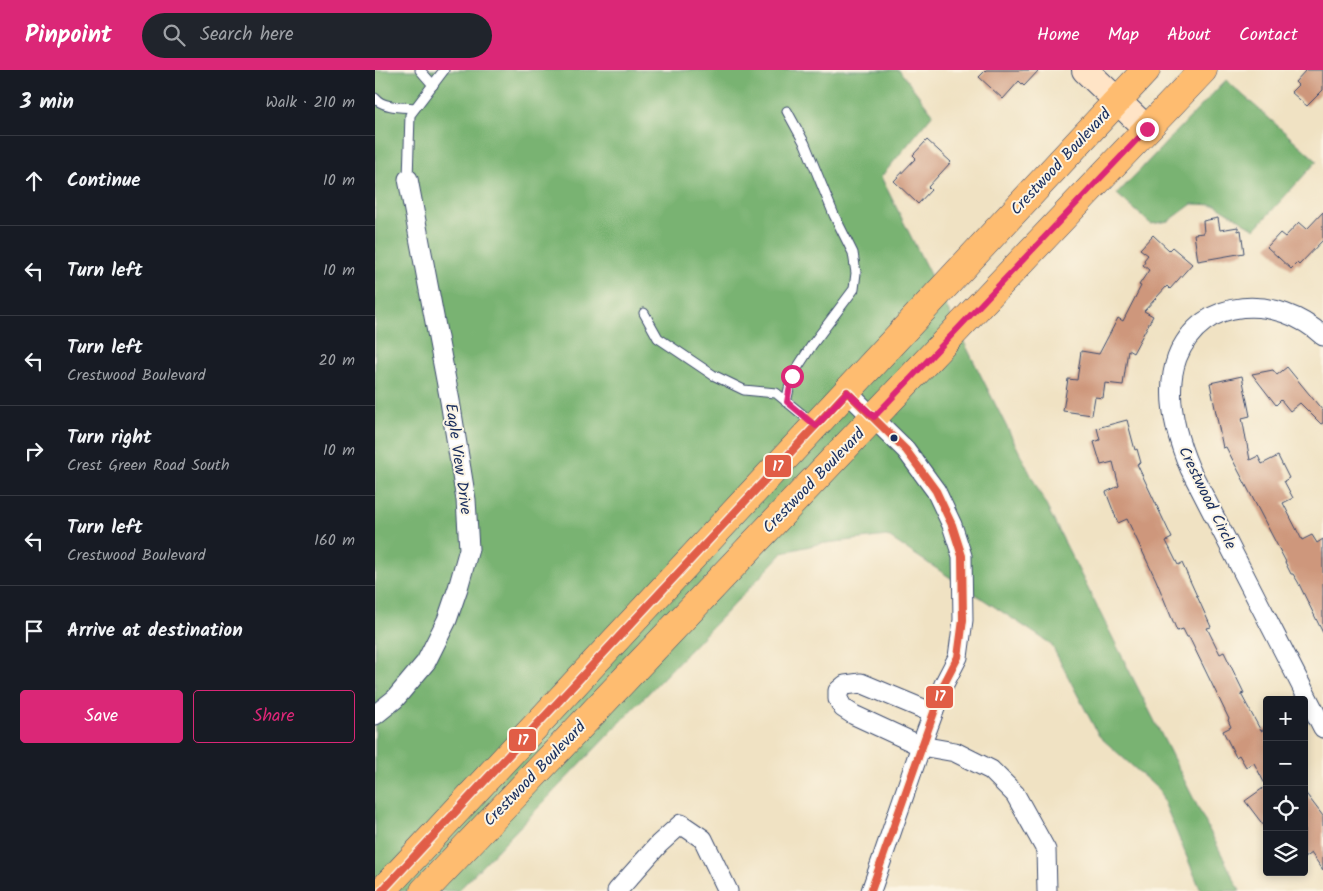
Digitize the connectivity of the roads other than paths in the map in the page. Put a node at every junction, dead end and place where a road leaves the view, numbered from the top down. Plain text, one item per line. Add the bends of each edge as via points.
1 (420, 70) edge
2 (444, 70) edge
3 (1085, 70) edge
4 (1146, 70) edge
5 (1203, 70) edge
6 (433, 85) junction
7 (375, 98) edge
8 (1118, 100) junction
9 (415, 108) junction
10 (787, 111) dead end
11 (1147, 129) junction
12 (408, 179) joint
13 (644, 313) dead end
14 (1322, 333) edge
15 (847, 392) junction
16 (787, 402) junction
17 (874, 417) junction
18 (816, 426) junction
19 (933, 713) junction
20 (375, 715) edge
21 (1323, 728) edge
22 (921, 746) junction
23 (382, 891) edge
24 (424, 891) edge
25 (617, 891) edge
26 (728, 891) edge
27 (871, 891) edge
28 (1047, 891) edge

1 - 6 lane
2 - 6 lane
3 - 8 street
4 - 8 main road, Crestwood Boulevard
5 - 11 main road, Crestwood Boulevard
6 - 9 lane
7 - 9 lane via 390,106
8 - 11 street
8 - 15 main road, Crestwood Boulevard
9 - 12 lane via 410,115
10 - 16 lane via 853,253 856,273 854,289 792,376
11 - 17 main road, Crestwood Boulevard
12 - 20 street, Eagle View Drive via 454,421 466,500 469,549 447,620 426,662 395,699
13 - 16 lane via 658,338 713,375 743,390 776,393
14 - 21 street, Crestwood Circle via 1299,318 1272,308 1229,310 1203,324 1184,345 1175,365 1172,388 1178,437 1190,469
15 - 17 street
15 - 18 main road, Crestwood Boulevard
16 - 18 lane
17 - 19 street via 906,450 936,491 962,556 963,620 958,657
17 - 24 main road, Crestwood Boulevard
18 - 23 main road, Crestwood Boulevard
19 - 22 street
19 - 22 street via 861,683 845,685 838,691 843,708
22 - 27 street
22 - 28 street via 955,752 991,770 1015,794 1046,850
25 - 26 street via 681,824 703,839

